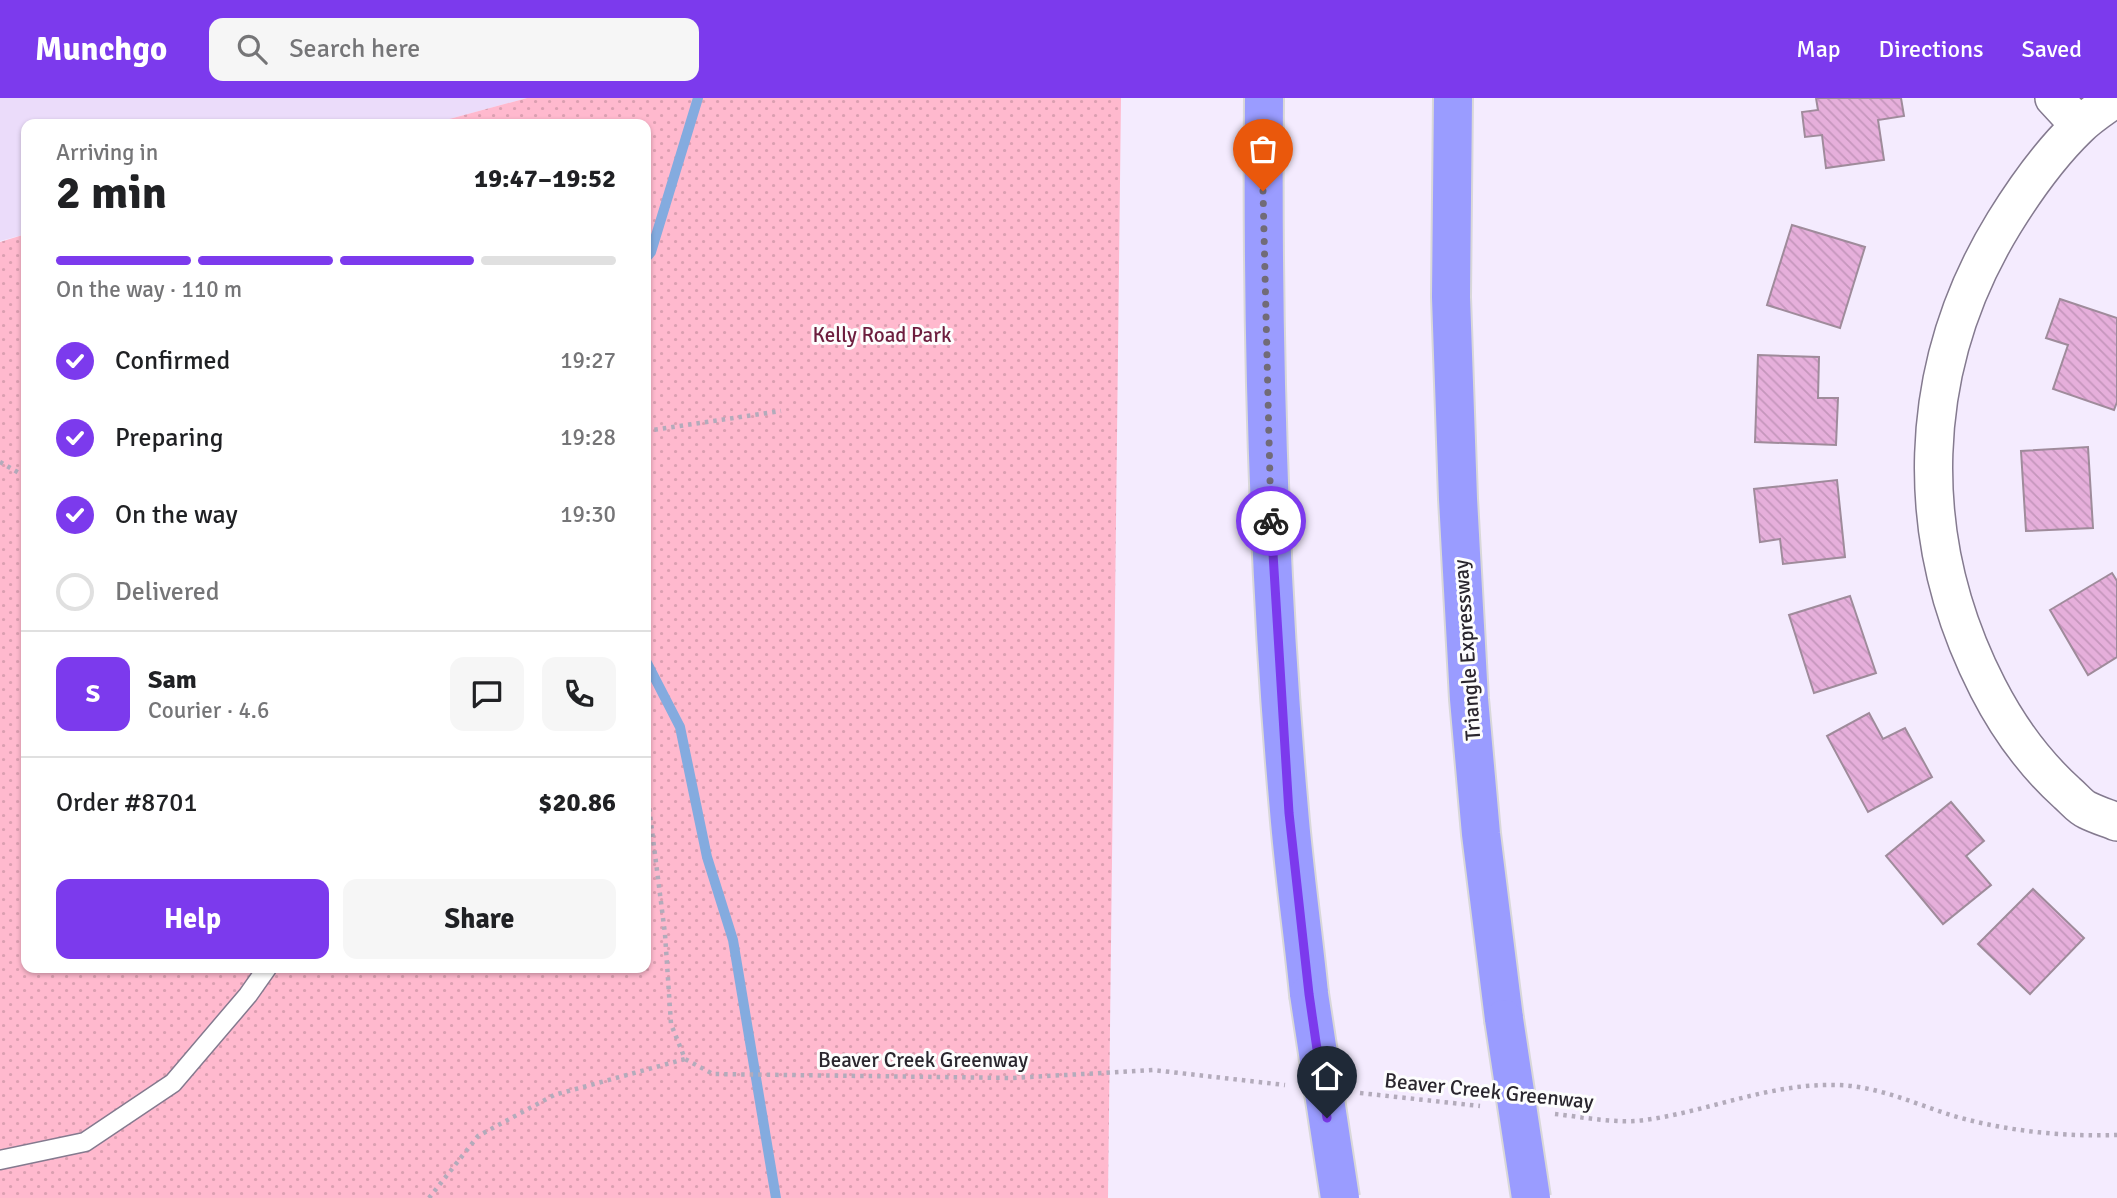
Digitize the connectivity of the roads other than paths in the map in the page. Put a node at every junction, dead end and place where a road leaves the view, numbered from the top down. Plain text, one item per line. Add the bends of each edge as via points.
1 (1264, 98) edge
2 (1453, 98) edge
3 (2054, 98) edge
4 (2116, 98) edge
5 (2079, 125) junction
6 (2117, 822) edge
7 (263, 973) edge
8 (0, 1160) edge
9 (1340, 1198) edge
10 (1531, 1198) edge

1 - 9 highway, bridge via 1274,601 1289,813 1309,994
2 - 10 highway, Triangle Expressway, bridge via 1452,311 1469,699 1480,834
3 - 5 street
4 - 5 street
5 - 6 street via 2028,186 1967,293 1939,394 1934,496 1940,552 1952,601 1997,705 2057,783 2085,810
7 - 8 lane via 173,1083 85,1142

